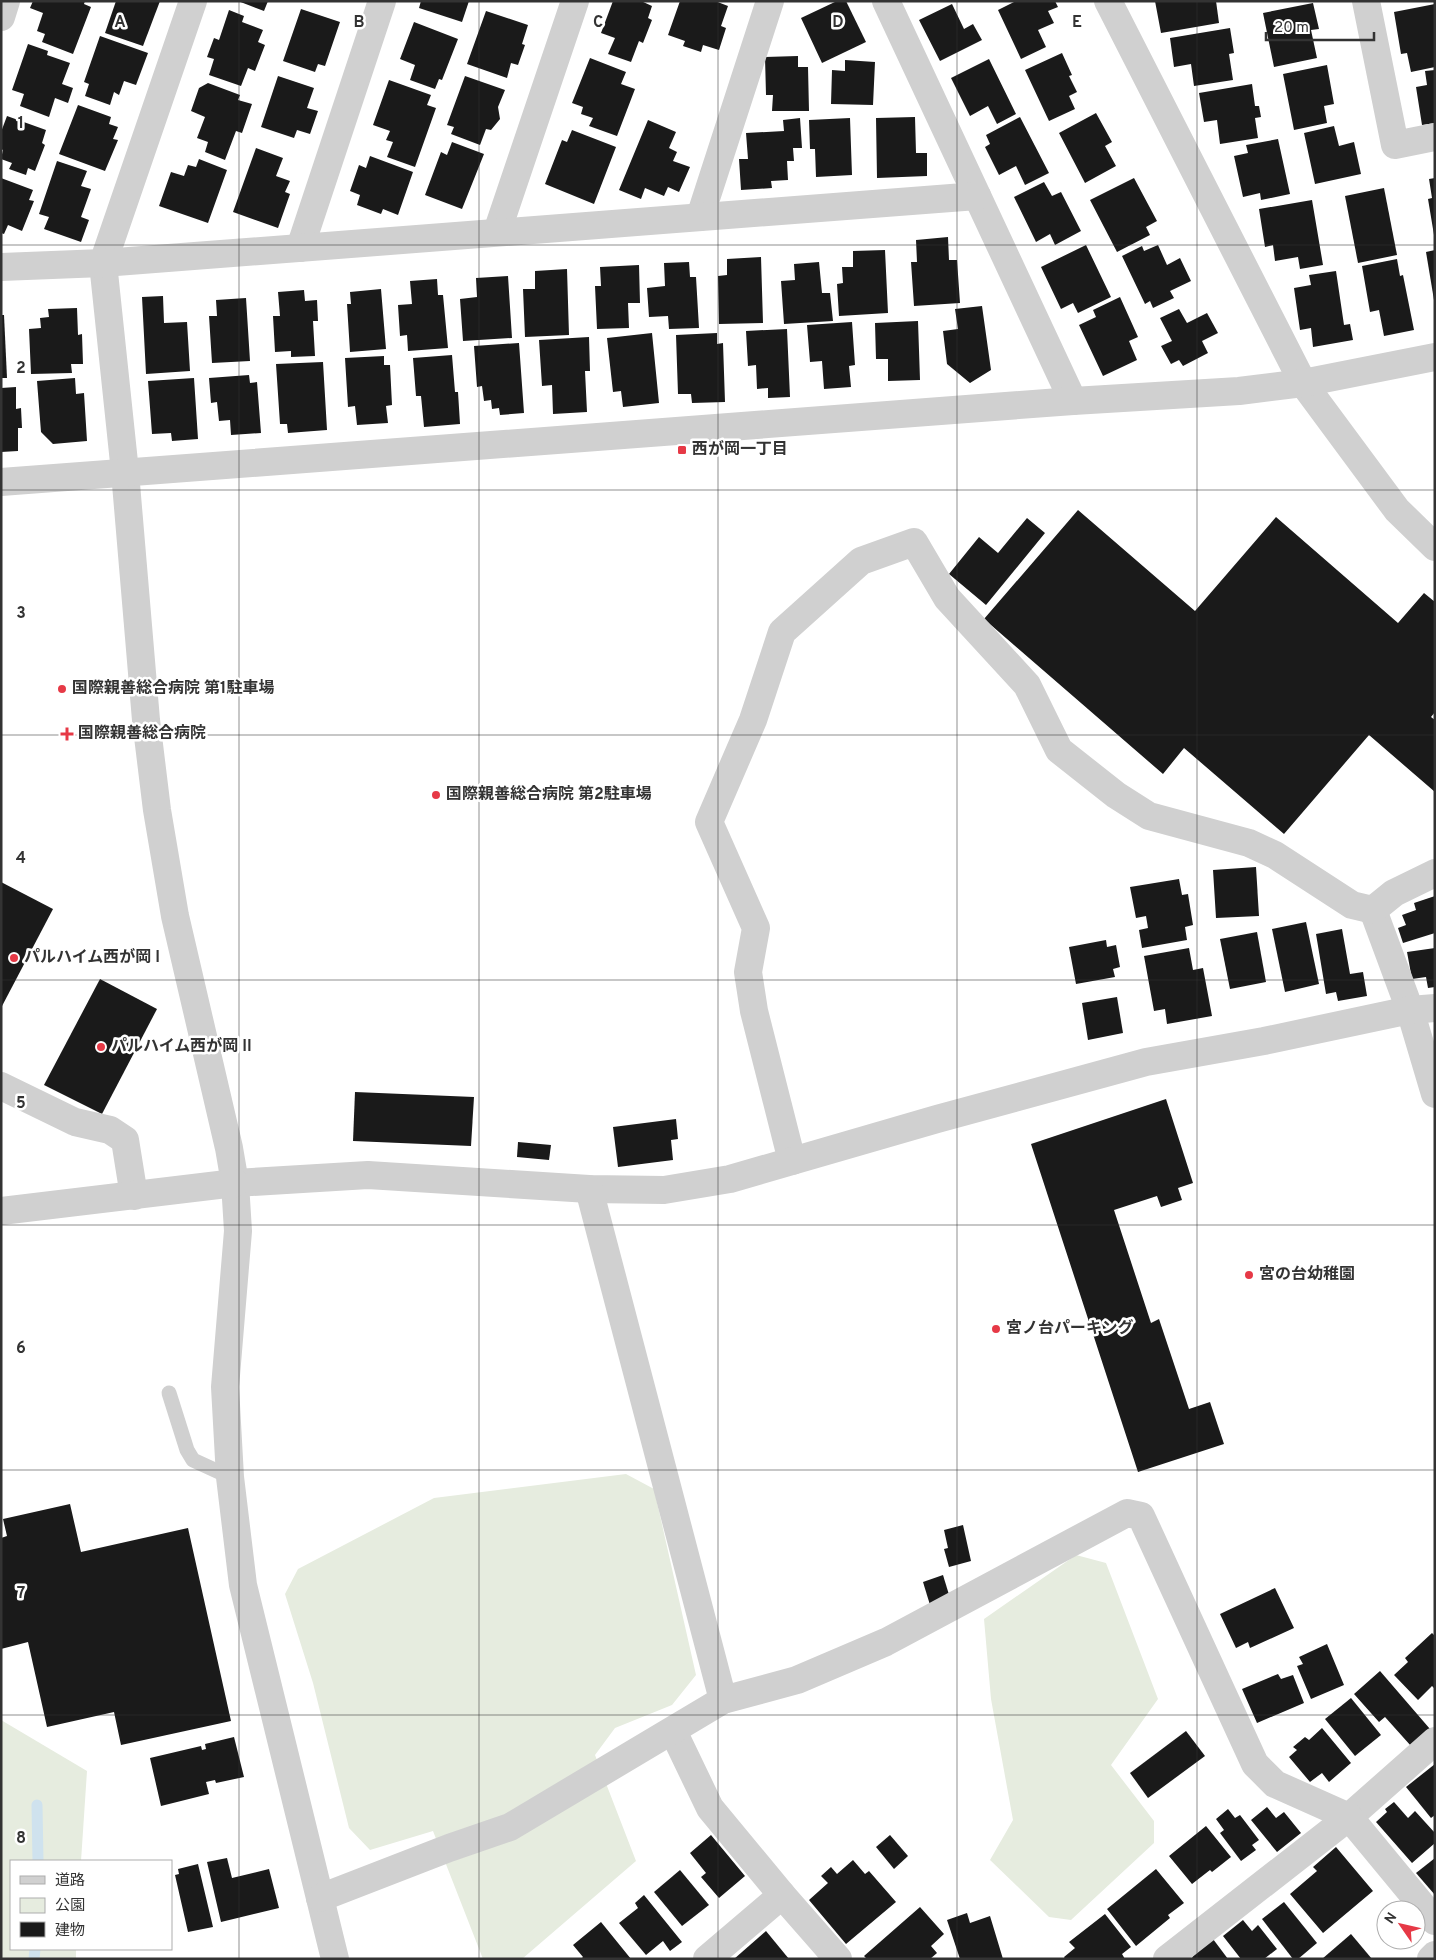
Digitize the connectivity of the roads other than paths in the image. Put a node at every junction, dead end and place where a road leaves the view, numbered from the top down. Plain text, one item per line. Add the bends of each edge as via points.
1 (6, 1) edge
2 (193, 1) edge
3 (382, 1) edge
4 (575, 1) edge
5 (770, 1) edge
6 (886, 1) edge
7 (1108, 1) edge
8 (1366, 1) edge
9 (1, 17) edge
10 (1435, 137) edge
11 (977, 196) junction
12 (700, 217) junction
13 (497, 232) junction
14 (300, 248) junction
15 (102, 263) junction
16 (1, 267) edge
17 (1435, 357) edge
18 (1303, 383) junction
19 (1072, 401) junction
20 (124, 472) junction
21 (1, 482) edge
22 (1435, 547) edge
23 (1435, 874) edge
24 (1373, 910) junction
25 (1422, 1009) edge
26 (1, 1086) edge
27 (1435, 1094) edge
28 (792, 1161) junction
29 (235, 1183) junction
30 (589, 1189) junction
31 (134, 1196) junction
32 (1, 1211) edge
33 (170, 1393) dead end
34 (230, 1478) junction
35 (723, 1700) junction
36 (673, 1731) junction
37 (1435, 1742) edge
38 (1349, 1817) junction
39 (782, 1895) junction
40 (320, 1898) junction
41 (1435, 1921) edge
42 (1435, 1955) edge
43 (335, 1959) edge
44 (707, 1959) edge
45 (838, 1959) edge
46 (1167, 1959) edge
47 (1431, 1959) edge

1 - 9 street
2 - 15 street
3 - 14 street
4 - 13 street
5 - 12 street
6 - 11 street
7 - 18 street
8 - 10 street via 1395,145
11 - 12 street
11 - 19 street
12 - 13 street
13 - 14 street
14 - 15 street
15 - 16 street
15 - 20 street
17 - 18 street
18 - 19 street via 1239,391
18 - 22 street via 1397,510
19 - 20 street
20 - 21 street
20 - 29 street via 157,810 174,916
23 - 24 street via 1394,893
24 - 25 street
24 - 28 street via 1352,906 1275,855 1249,843 1149,816 1116,795 1059,750 1027,685 946,598 914,542 861,561 782,632 753,720 709,822 756,928 748,972 754,1011
25 - 27 street
25 - 28 street via 1146,1062
26 - 31 street via 76,1122 110,1130 125,1140
28 - 30 street via 730,1179 664,1190
29 - 30 street via 368,1175
29 - 31 street
29 - 34 street via 238,1231 225,1387
30 - 35 street
31 - 32 street
33 - 34 lane via 193,1460
34 - 40 street via 243,1585
35 - 36 street
35 - 38 street via 797,1680 886,1642 1127,1513 1141,1516 1255,1764 1275,1784
36 - 39 street via 710,1808
36 - 40 street via 510,1827
37 - 38 street
38 - 41 street
38 - 46 street
39 - 44 street
39 - 45 street
40 - 43 street
42 - 47 street

